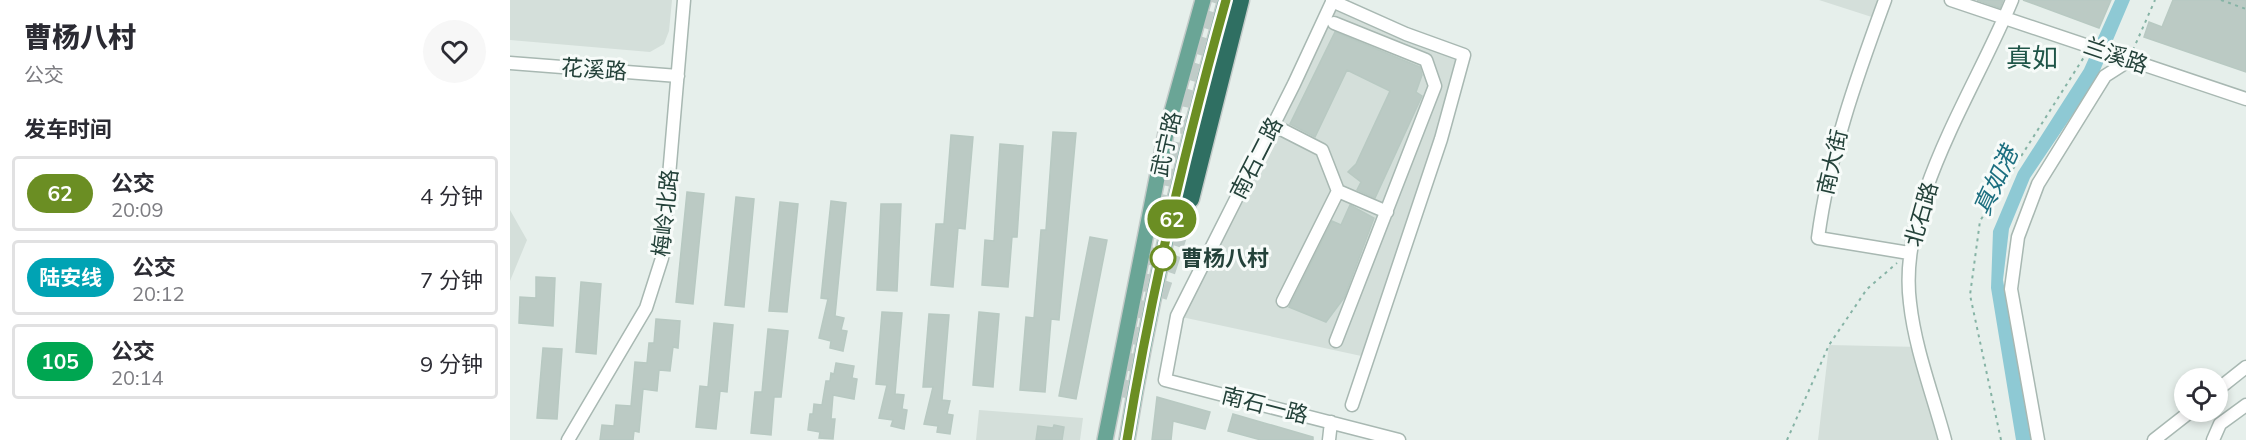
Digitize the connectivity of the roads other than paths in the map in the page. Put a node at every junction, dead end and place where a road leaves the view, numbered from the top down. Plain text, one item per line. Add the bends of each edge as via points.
1 (684, 0) edge
2 (1203, 0) edge
3 (1226, 0) edge
4 (1240, 0) edge
5 (1885, 0) edge
6 (1951, 0) edge
7 (2012, 0) edge
8 (1332, 1) edge
9 (2005, 17) junction
10 (1334, 23) dead end
11 (2130, 60) junction
12 (510, 63) edge
13 (678, 76) junction
14 (2246, 99) edge
15 (1273, 125) junction
16 (1338, 191) junction
17 (1190, 199) tunnel mouth
18 (1387, 212) junction
19 (1909, 253) junction
20 (1283, 301) dead end
21 (1336, 340) dead end
22 (2246, 367) edge
23 (1165, 380) joint
24 (2228, 381) edge
25 (1352, 405) dead end
26 (2246, 405) edge
27 (1331, 422) junction
28 (2177, 422) edge
29 (568, 440) edge
30 (1105, 440) edge
31 (1127, 440) edge
32 (1329, 440) edge
33 (1399, 440) edge
34 (1945, 440) edge
35 (2038, 440) edge
36 (2154, 440) edge
37 (2213, 440) edge

1 - 13 street, 梅岭北路
2 - 30 main road, 武宁路 via 1166,133
3 - 31 main road, 武宁路 via 1162,259
4 - 17 highway
5 - 19 street, 南大街 via 1836,140 1818,238
6 - 9 street, 兰溪路
7 - 9 street, 北石路
8 - 15 street, 南石二路
8 - 25 street via 1464,54 1442,139
9 - 11 street, 兰溪路
9 - 19 street, 北石路 via 1916,214
10 - 18 street via 1426,60 1435,86
11 - 14 street, 兰溪路
11 - 35 street via 2105,76 2038,184 2018,237 2011,289
12 - 13 street, 花溪路
13 - 29 street, 梅岭北路 via 662,258 646,308
15 - 16 street via 1322,150
15 - 23 street, 南石二路 via 1177,316
16 - 18 street
16 - 20 street
18 - 21 street
19 - 34 street, 北石路 via 1910,303
22 - 24 street
23 - 27 street, 南石一路
26 - 37 street via 2220,424
27 - 32 street
27 - 33 street, 南石一路
28 - 36 street

